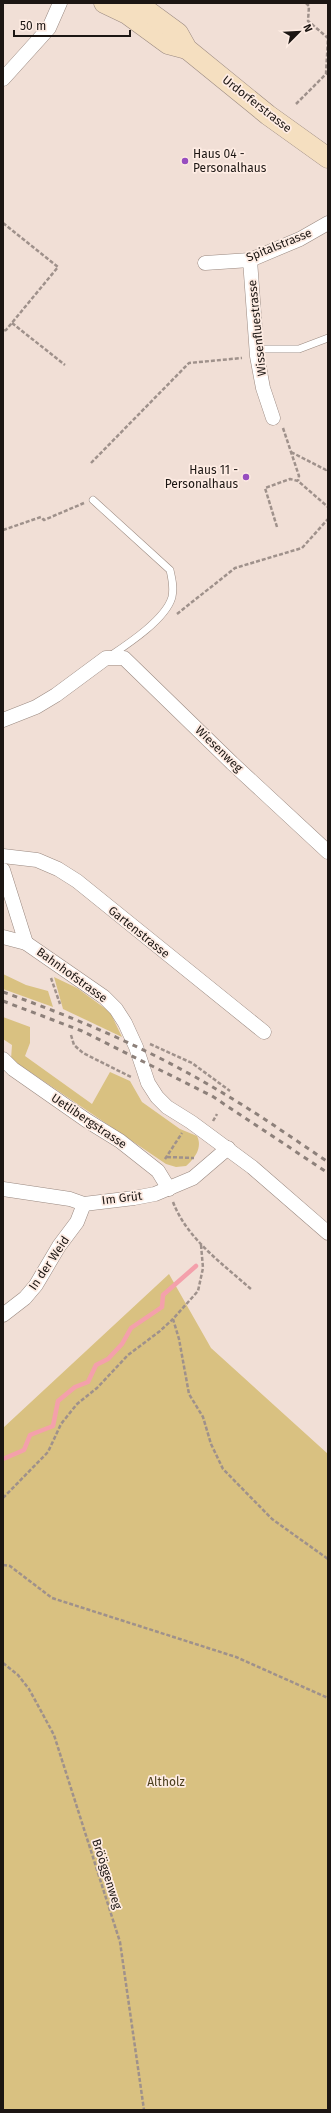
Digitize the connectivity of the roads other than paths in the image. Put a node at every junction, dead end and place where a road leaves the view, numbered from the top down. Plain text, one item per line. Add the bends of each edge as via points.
1 (60, 3) edge
2 (104, 3) edge
3 (137, 3) edge
4 (186, 49) junction
5 (3, 79) edge
6 (328, 158) edge
7 (328, 223) edge
8 (250, 260) junction
9 (205, 263) dead end
10 (328, 338) edge
11 (256, 352) junction
12 (273, 418) road end
13 (93, 500) road end
14 (106, 658) junction
15 (3, 720) edge
16 (328, 852) edge
17 (3, 856) edge
18 (3, 870) edge
19 (3, 937) edge
20 (26, 943) junction
21 (264, 1032) dead end
22 (3, 1059) edge
23 (228, 1148) junction
24 (3, 1189) edge
25 (169, 1189) junction
26 (84, 1204) junction
27 (328, 1233) edge
28 (3, 1315) edge

1 - 5 street via 49,28
2 - 4 main road, Urdorferstrasse via 127,14 168,44
3 - 4 main road, Urdorferstrasse via 178,33
4 - 6 main road, Urdorferstrasse via 268,115
7 - 8 street, Spitalstrasse via 300,239
8 - 9 street, Spitalstrasse
8 - 11 street, Wissenfluestrasse
10 - 11 lane via 299,349
11 - 12 street, Wissenfluestrasse via 263,388
13 - 14 lane via 170,570 173,583 172,596 162,614 128,644
14 - 15 street via 50,699
14 - 16 street, Wiesenweg via 124,658 131,663 232,763
17 - 21 street, Gartenstrasse via 38,860 58,869
18 - 20 street
19 - 20 street, Bahnhofstrasse
20 - 23 street, Bahnhofstrasse via 104,996 116,1009 132,1037 148,1083 157,1097 167,1107
22 - 25 street, Uetlibergstrasse via 13,1069 120,1141 158,1171
23 - 25 street, Im Grüt via 193,1178
23 - 27 street, Bahnhofstrasse
24 - 26 street, Im Grüt via 70,1199
25 - 26 street, Im Grüt via 134,1198
26 - 28 street, In der Weid via 77,1222 36,1285

